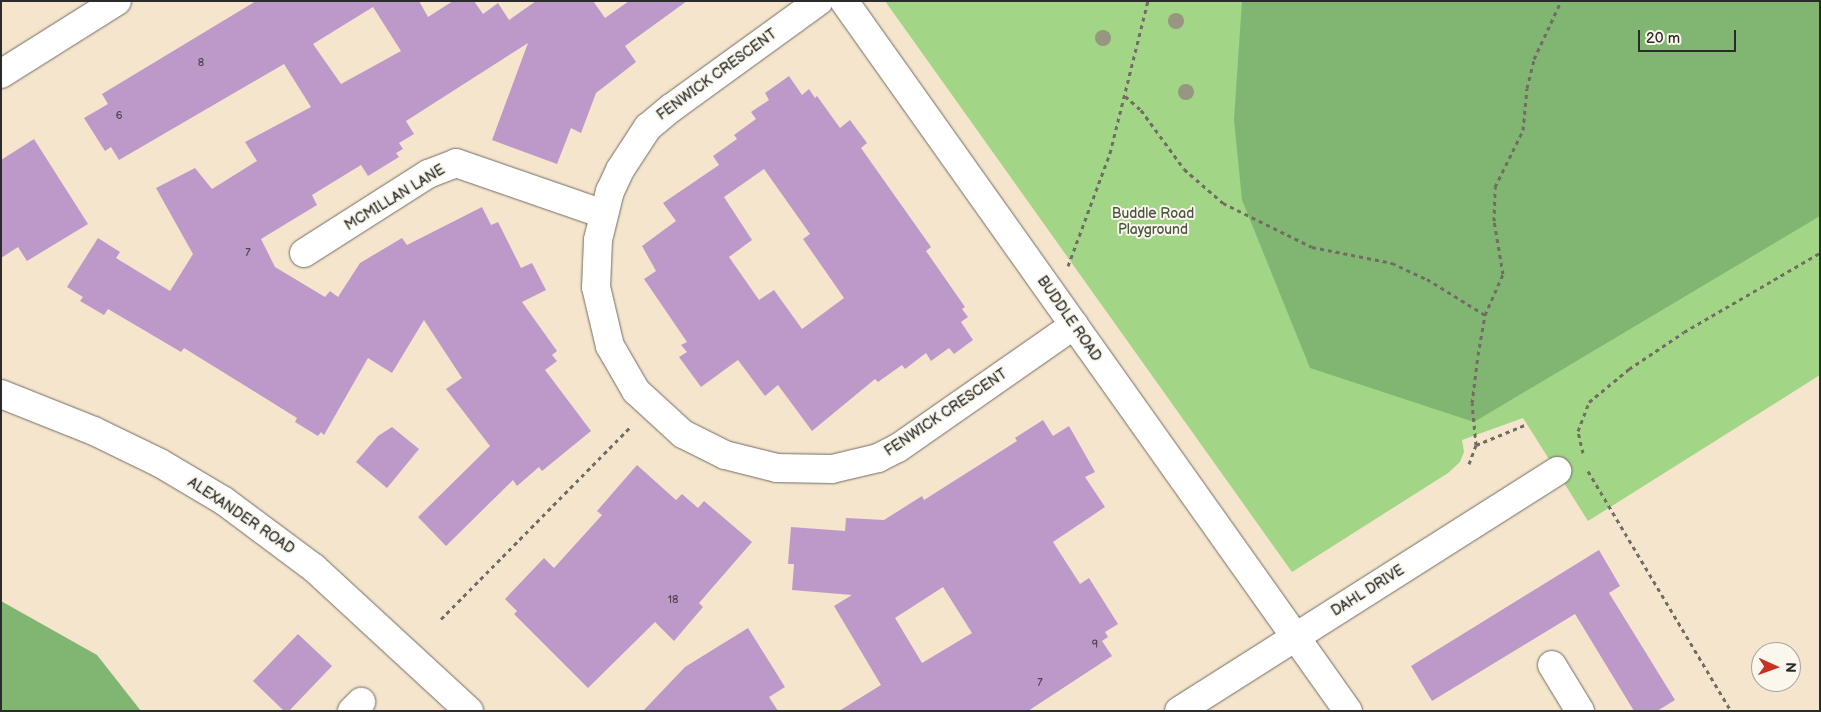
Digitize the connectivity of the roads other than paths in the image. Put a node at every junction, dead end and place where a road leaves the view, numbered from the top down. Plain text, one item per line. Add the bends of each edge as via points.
1 (117, 1) edge
2 (819, 1) edge
3 (844, 1) edge
4 (1, 74) edge
5 (603, 214) junction
6 (304, 253) dead end
7 (1074, 325) junction
8 (1, 394) edge
9 (1557, 471) dead end
10 (1295, 637) junction
11 (1552, 665) dead end
12 (469, 711) edge
13 (1179, 711) edge
14 (1348, 711) edge
15 (1580, 711) edge

1 - 4 street
2 - 5 street, FENWICK CRESCENT via 648,127 620,170
3 - 7 street, BUDDLE ROAD
5 - 6 street, MCMILLAN LANE via 456,163 428,174
5 - 7 street, FENWICK CRESCENT via 596,262 601,318 622,368 651,406 701,445 751,463 805,469 858,464 878,458 916,437
7 - 10 street, BUDDLE ROAD
8 - 12 street, ALEXANDER ROAD via 94,430 160,463 224,501 314,568
9 - 10 street, DAHL DRIVE
10 - 13 street, DAHL DRIVE
10 - 14 street, BUDDLE ROAD
11 - 15 street

